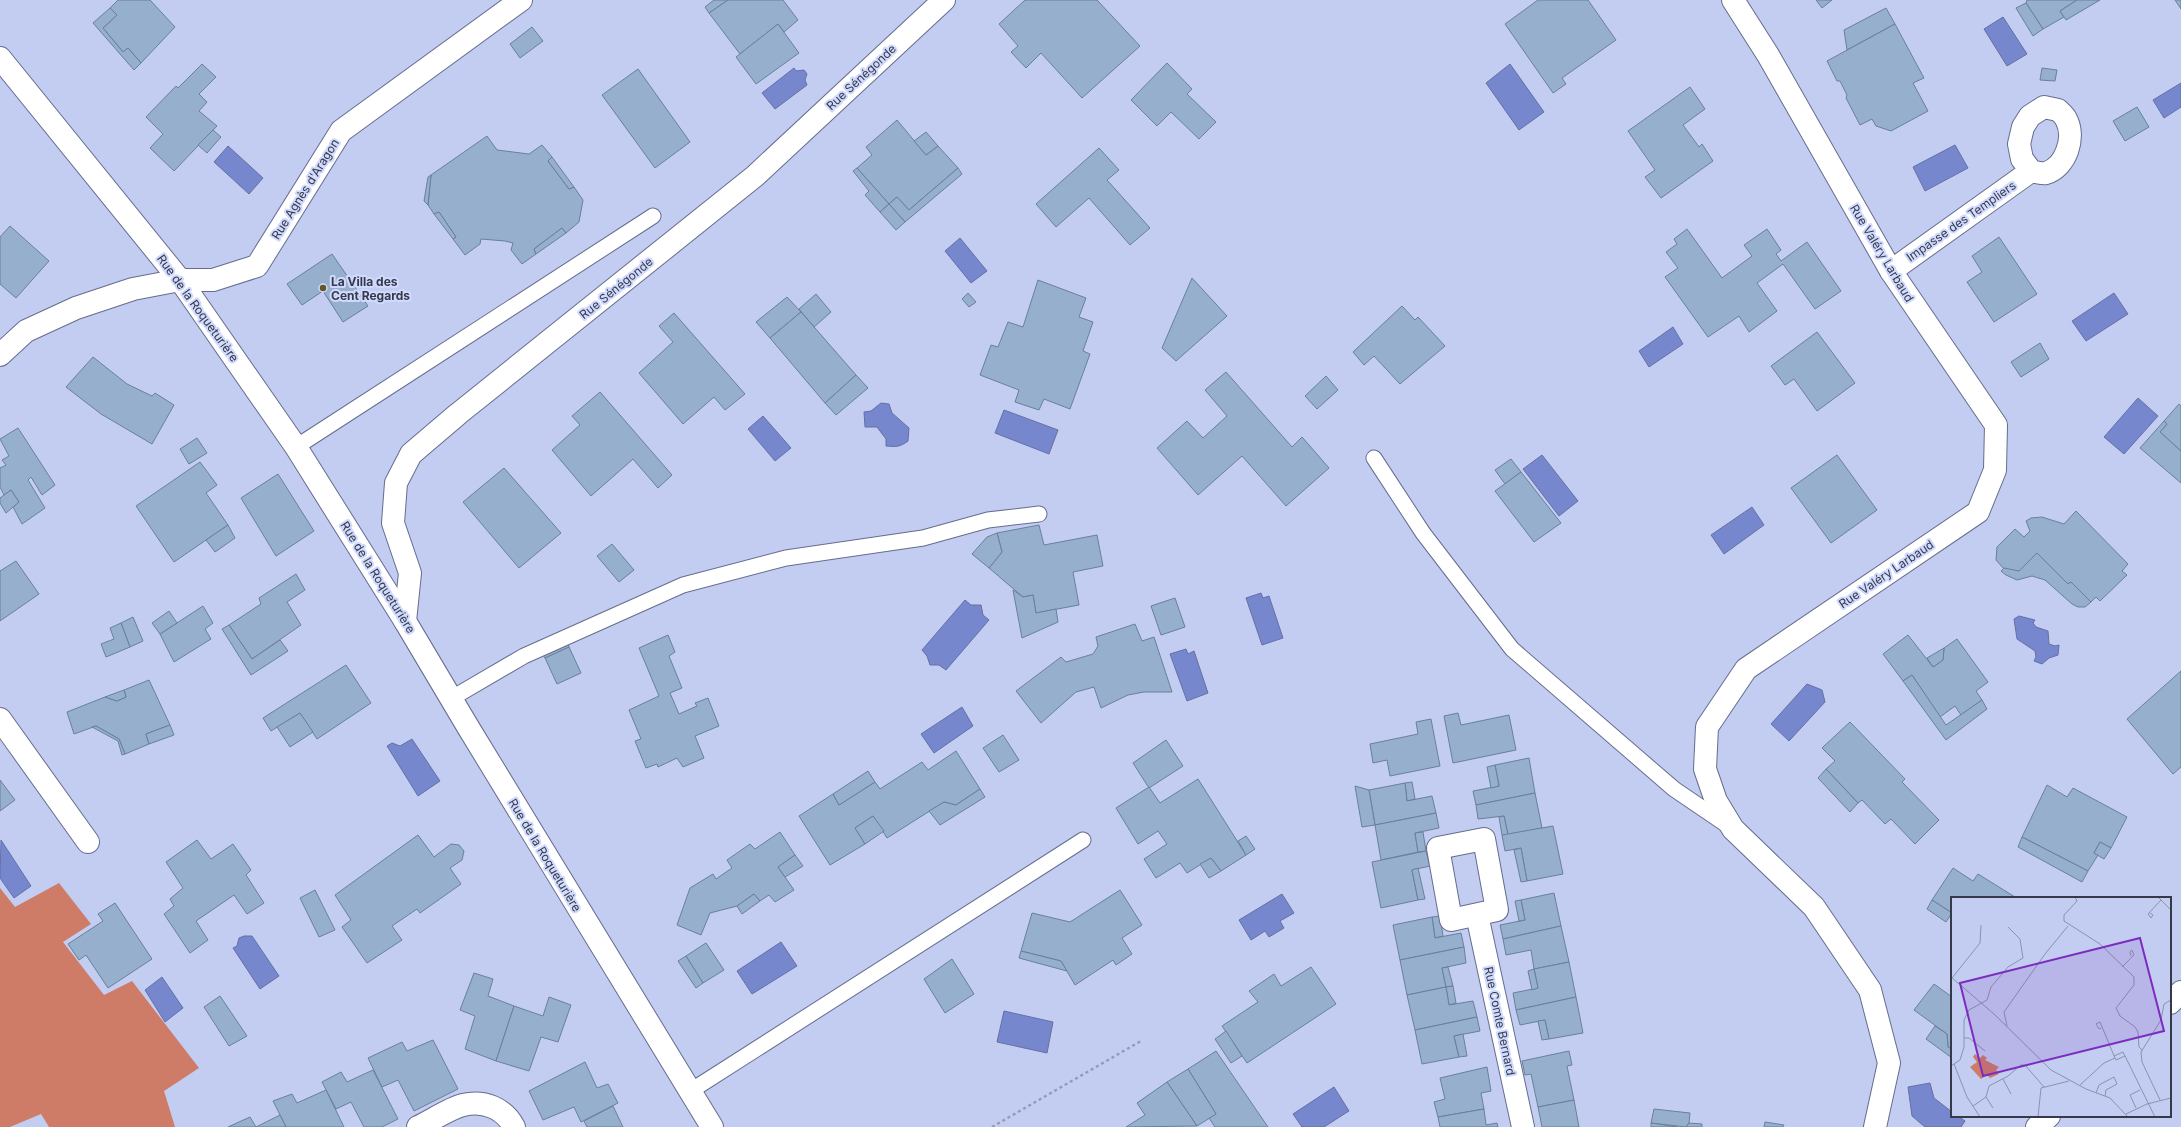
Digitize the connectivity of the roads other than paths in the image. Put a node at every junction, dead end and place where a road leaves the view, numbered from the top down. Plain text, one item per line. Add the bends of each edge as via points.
1 (521, 0) edge
2 (944, 0) edge
3 (1733, 0) edge
4 (0, 58) edge
5 (2031, 171) dead end
6 (653, 216) dead end
7 (1891, 271) junction
8 (180, 280) junction
9 (0, 355) edge
10 (296, 447) junction
11 (1374, 458) dead end
12 (1039, 514) dead end
13 (405, 621) junction
14 (452, 698) junction
15 (0, 719) edge
16 (1733, 829) junction
17 (1083, 840) dead end
18 (88, 842) dead end
19 (1477, 915) dead end
20 (2181, 992) edge
21 (2171, 1002) edge
22 (689, 1092) junction
23 (2048, 1117) edge
24 (418, 1127) edge
25 (514, 1127) edge
26 (712, 1127) edge
27 (1522, 1127) edge
28 (1875, 1127) edge
29 (2037, 1127) edge

1 - 8 street, Rue Agnès d'Aragon via 341,131 257,266 213,280
2 - 13 street, Rue Sénégonde via 755,176 411,454 396,483 393,524 410,573
3 - 7 street, Rue Valéry Larbaud via 1768,55
4 - 8 street, Rue de la Roqueturière
5 - 7 street, Impasse des Templiers
6 - 10 lane
7 - 16 street, Rue Valéry Larbaud via 1996,425 1995,470 1978,512 1746,670 1707,727 1705,769 1716,801
8 - 9 street, Rue Agnès d'Aragon via 133,289 76,308 26,331
8 - 10 street, Rue de la Roqueturière
10 - 13 street, Rue de la Roqueturière
11 - 16 lane via 1423,533 1512,649 1674,790
12 - 14 lane via 988,520 923,538 786,558 683,585 524,656
13 - 14 street, Rue de la Roqueturière
14 - 22 street, Rue de la Roqueturière
15 - 18 street
16 - 28 street, Rue Valéry Larbaud via 1814,907 1870,990 1889,1063
17 - 22 lane
19 - 27 street, Rue Comte Bernard
20 - 21 street
22 - 26 street, Rue de la Roqueturière
23 - 29 street
24 - 25 street via 464,1105 491,1104 510,1119

